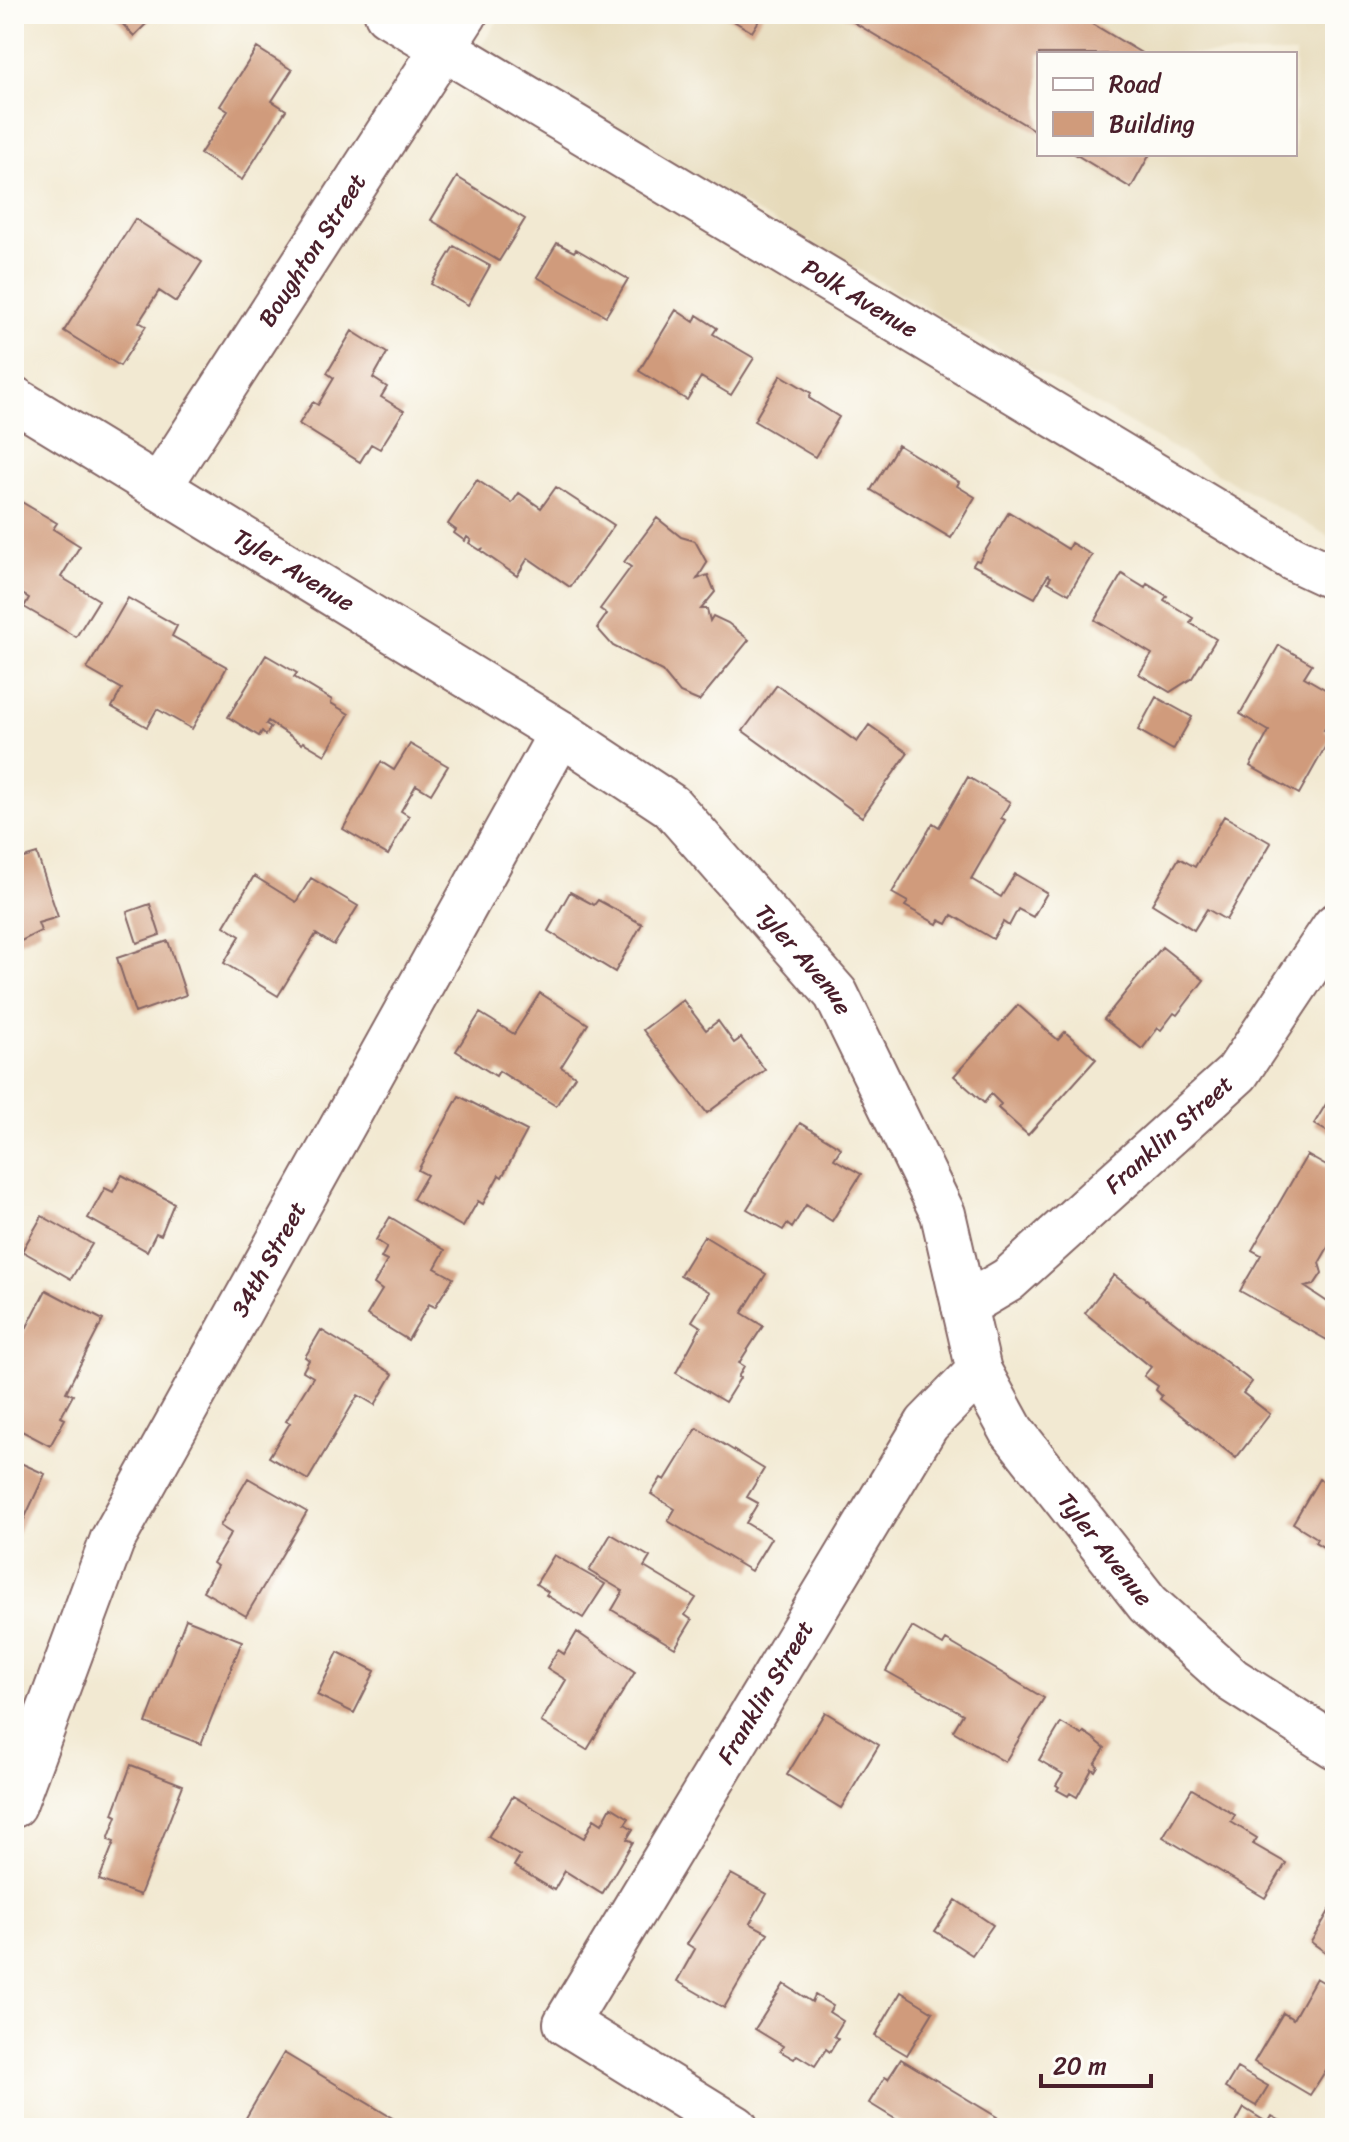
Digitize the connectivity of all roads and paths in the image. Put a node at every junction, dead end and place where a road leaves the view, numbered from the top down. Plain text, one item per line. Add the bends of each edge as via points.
1 (387, 14) edge
2 (454, 31) edge
3 (14, 399) edge
4 (159, 487) junction
5 (1335, 578) edge
6 (561, 733) junction
7 (1335, 926) edge
8 (964, 1306) junction
9 (979, 1371) junction
10 (1335, 1746) edge
11 (14, 1805) edge
12 (736, 2128) edge

1 - 2 street, Polk Avenue
2 - 4 street, Boughton Street
2 - 5 street, Polk Avenue via 1292,558
3 - 4 street, Tyler Avenue
4 - 6 street, Tyler Avenue
6 - 8 street, Tyler Avenue via 671,806 836,994 943,1214
6 - 11 street, 34th Street via 112,1541
7 - 8 street, Franklin Street via 1237,1073 1008,1280
8 - 9 street, Tyler Avenue
9 - 10 street, Tyler Avenue via 1012,1431 1148,1604 1232,1680
9 - 12 street, Franklin Street via 927,1424 566,2023

